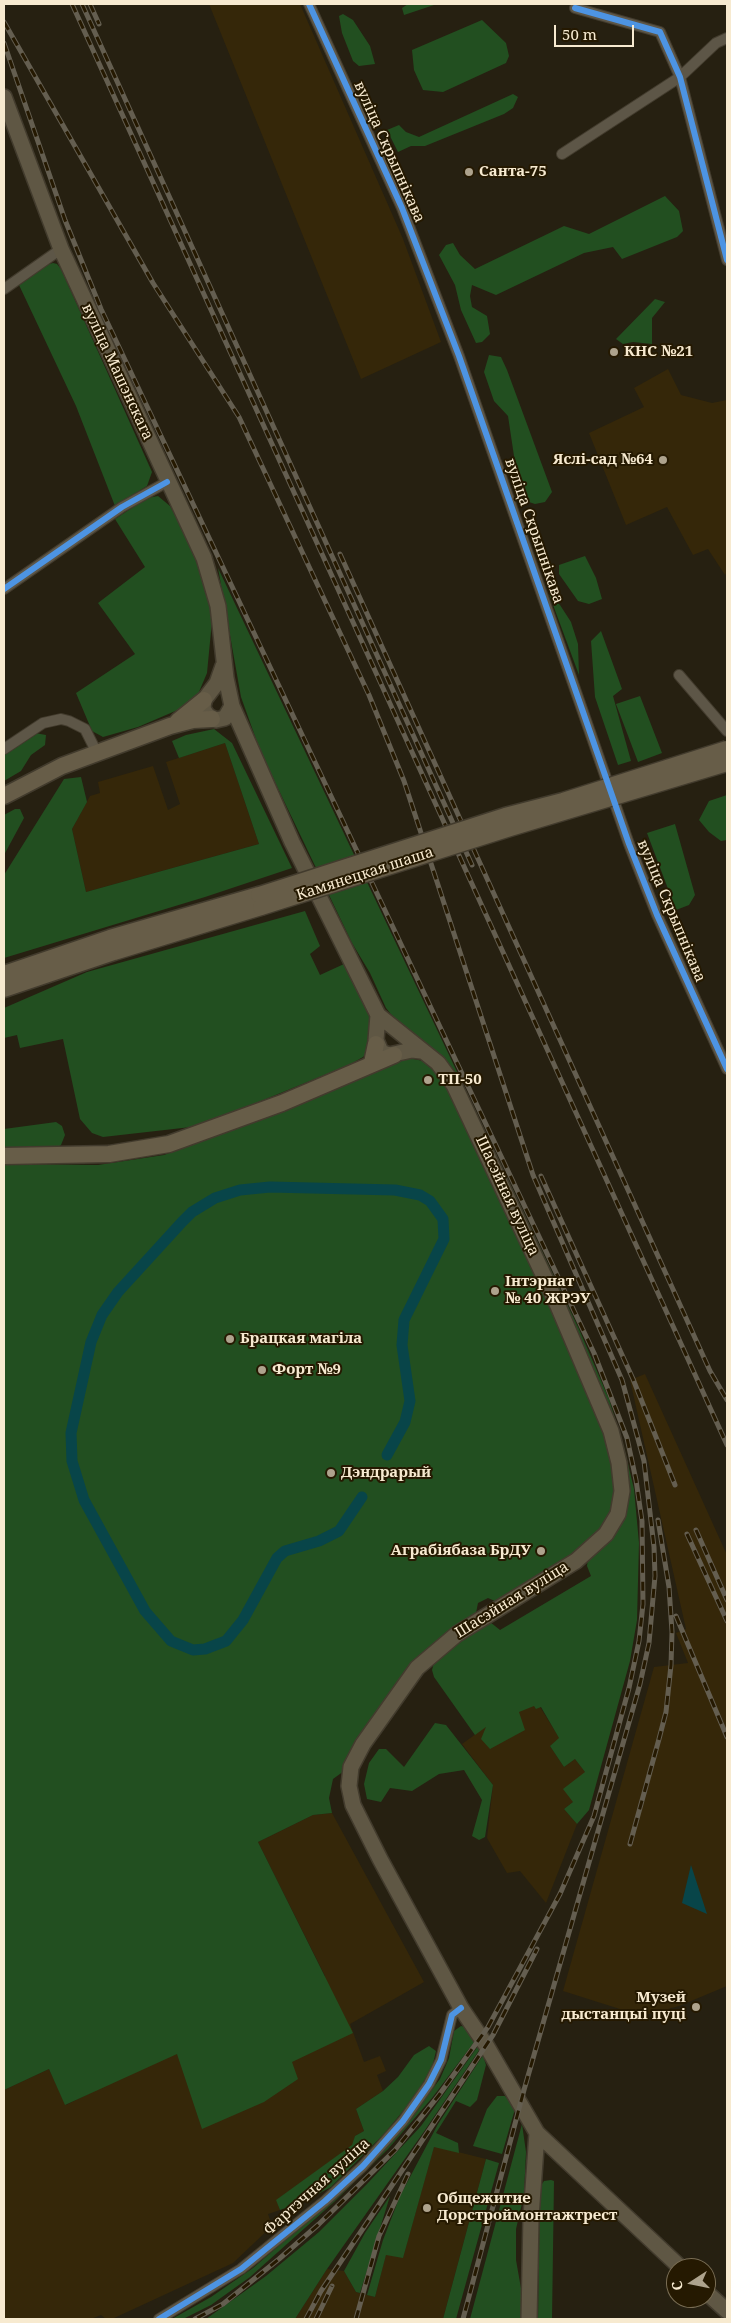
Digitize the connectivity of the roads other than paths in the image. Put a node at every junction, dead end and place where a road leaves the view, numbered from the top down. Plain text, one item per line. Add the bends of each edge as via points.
1 (309, 4) edge
2 (575, 8) dead end
3 (727, 38) edge
4 (680, 77) junction
5 (4, 97) edge
6 (562, 154) dead end
7 (60, 249) junction
8 (727, 260) edge
9 (4, 289) edge
10 (167, 482) junction
11 (4, 589) edge
12 (223, 647) junction
13 (679, 675) dead end
14 (207, 696) junction
15 (231, 702) junction
16 (216, 719) junction
17 (170, 726) junction
18 (727, 732) edge
19 (247, 744) junction
20 (4, 749) edge
21 (727, 749) edge
22 (96, 753) junction
23 (727, 763) edge
24 (4, 796) edge
25 (260, 901) junction
26 (4, 974) edge
27 (4, 989) edge
28 (378, 1015) junction
29 (399, 1030) junction
30 (376, 1040) junction
31 (421, 1051) junction
32 (396, 1054) junction
33 (372, 1063) junction
34 (727, 1069) edge
35 (4, 1156) edge
36 (461, 2008) junction
37 (537, 2133) junction
38 (670, 2258) edge
39 (716, 2301) edge
40 (727, 2311) edge
41 (159, 2319) edge
42 (529, 2319) edge

1 - 34 street, вуліца Скрыпнікава via 402,208 459,356 629,844 657,915
2 - 4 street via 660,32
3 - 4 street via 716,43
4 - 6 street
4 - 8 street
5 - 7 main road, вуліца Машэнскага
7 - 9 street
7 - 10 main road, вуліца Машэнскага
10 - 11 street via 122,507
10 - 12 main road, вуліца Машэнскага via 209,571 218,606
12 - 14 main road, вуліца Машэнскага via 222,671
12 - 15 main road, вуліца Машэнскага
13 - 18 street
14 - 15 main road via 223,692
14 - 16 main road via 205,713
14 - 17 main road via 189,714
15 - 16 main road via 228,715
15 - 19 main road, вуліца Машэнскага
16 - 17 main road
16 - 19 main road via 236,728
17 - 22 main road
19 - 28 main road
20 - 22 street via 43,723 61,719 85,729
21 - 25 main road, Камянецкая шаша, bridge via 505,816
22 - 24 main road via 62,766
23 - 25 main road, Камянецкая шаша, bridge
25 - 26 main road, Камянецкая шаша via 110,938
25 - 27 main road, Камянецкая шаша
28 - 29 main road, Шасэйная вуліца
28 - 30 main road
29 - 30 main road via 387,1027
29 - 31 main road, Шасэйная вуліца
29 - 32 main road via 404,1046
30 - 32 main road via 385,1054
30 - 33 main road
31 - 32 main road
31 - 36 main road, Шасэйная вуліца via 438,1063 454,1085 558,1306 605,1416 615,1447 622,1491 613,1525 587,1552 457,1634 417,1668 368,1736 351,1767 350,1795 359,1820
32 - 33 main road
33 - 35 main road via 282,1103 162,1146 109,1154
36 - 37 main road, Шасэйная вуліца
36 - 41 street, Фартэчная вуліца via 452,2015 441,2060 430,2084 403,2121 363,2166 241,2269
37 - 38 main road
37 - 42 main road
39 - 40 main road

